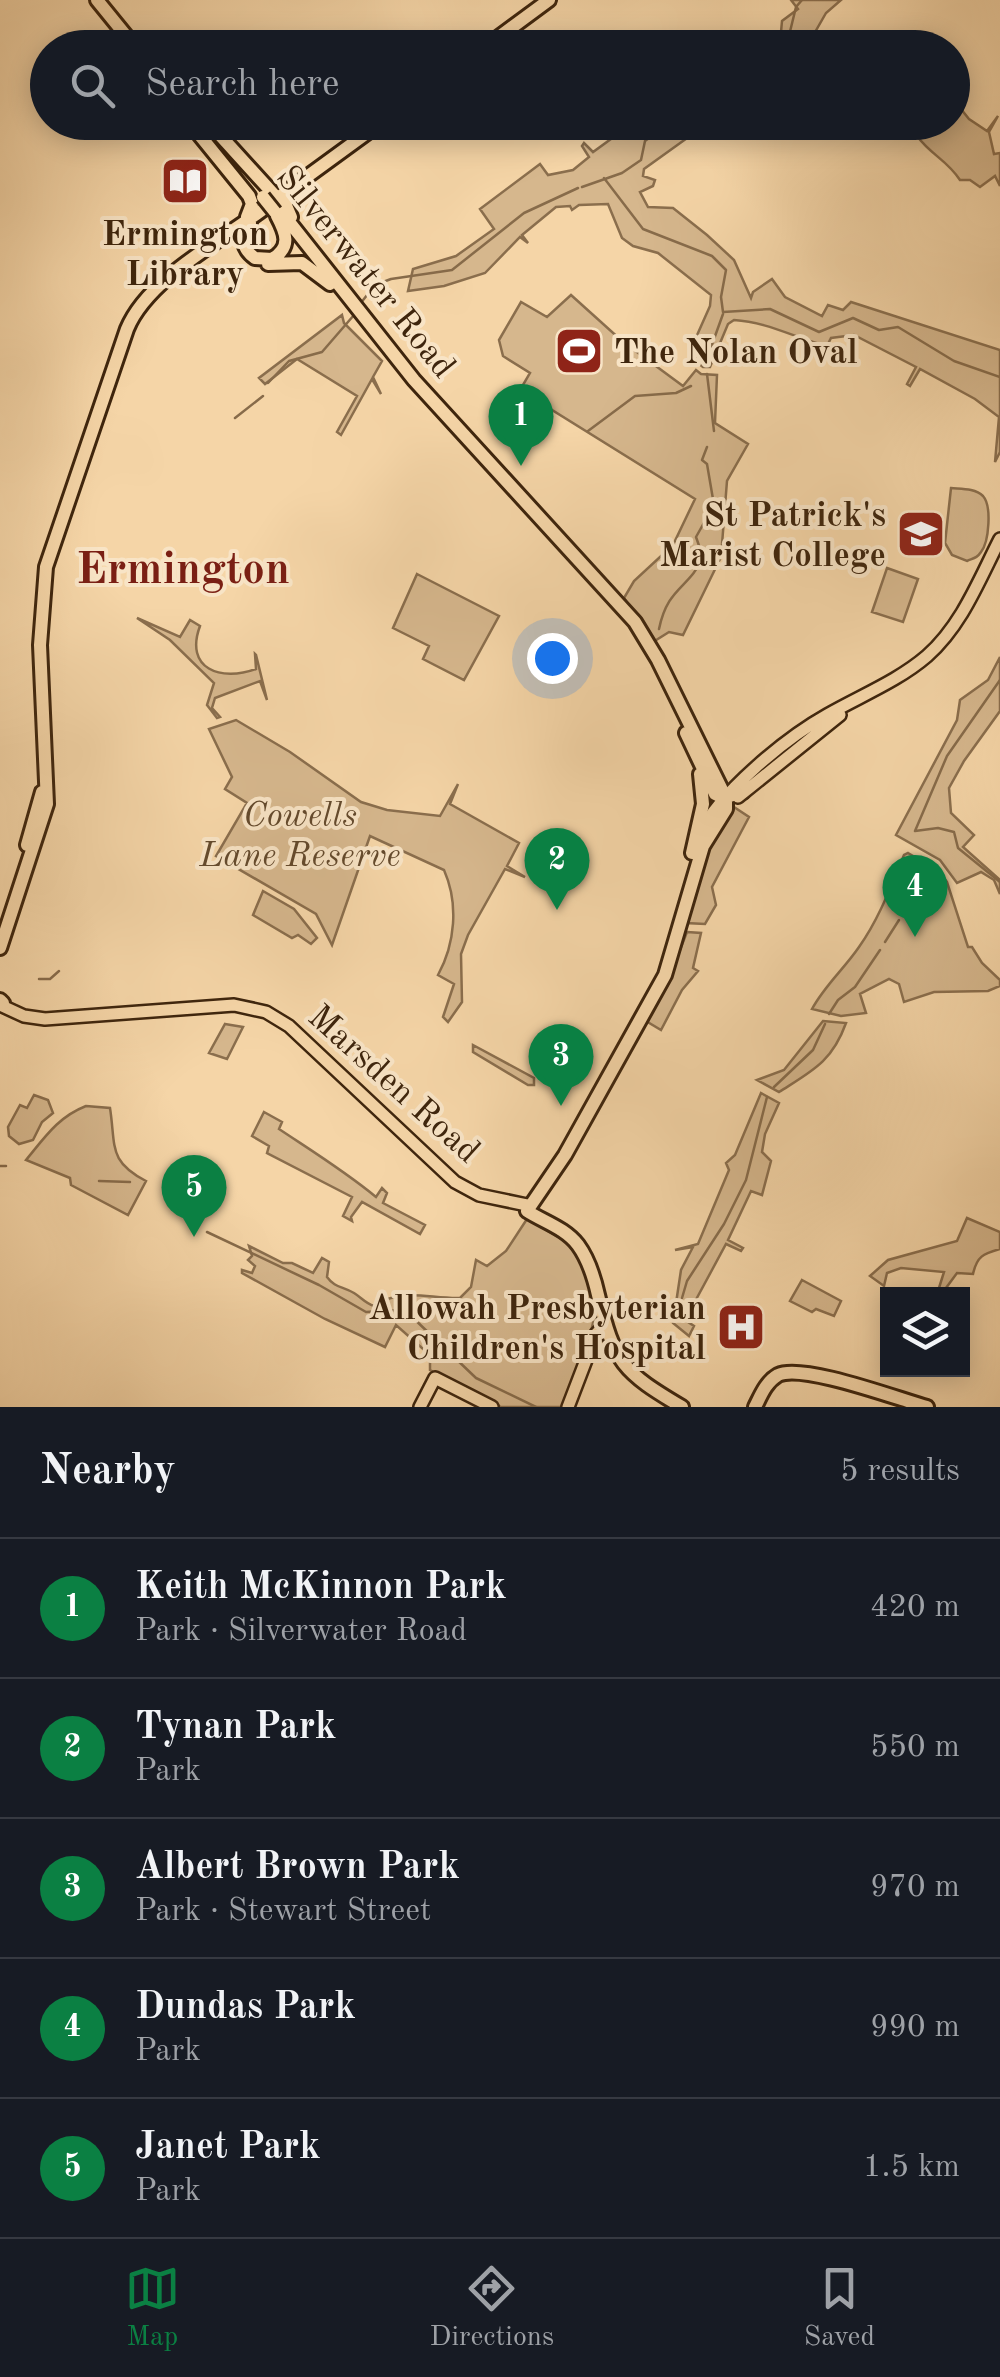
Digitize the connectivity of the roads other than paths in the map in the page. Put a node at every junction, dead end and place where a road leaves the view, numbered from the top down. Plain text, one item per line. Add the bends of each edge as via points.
1 (93, 0) edge
2 (546, 0) edge
3 (117, 30) edge
4 (505, 30) edge
5 (210, 140) edge
6 (215, 140) edge
7 (218, 140) edge
8 (350, 140) edge
9 (357, 140) edge
10 (340, 154) junction
11 (262, 179) junction
12 (292, 189) junction
13 (272, 202) junction
14 (247, 217) junction
15 (227, 234) junction
16 (303, 242) junction
17 (272, 264) junction
18 (327, 273) junction
19 (377, 339) junction
20 (1000, 539) edge
21 (1000, 553) edge
22 (688, 739) junction
23 (44, 777) junction
24 (717, 778) junction
25 (740, 789) junction
26 (725, 800) junction
27 (42, 826) junction
28 (697, 839) junction
29 (22, 862) junction
30 (689, 877) junction
31 (0, 934) edge
32 (0, 948) edge
33 (2, 1004) edge
34 (528, 1208) junction
35 (605, 1325) junction
36 (420, 1407) edge
37 (492, 1407) edge
38 (568, 1407) edge
39 (682, 1407) edge
40 (753, 1407) edge
41 (927, 1407) edge

1 - 3 highway
2 - 4 highway
5 - 14 highway via 249,196
6 - 13 highway, Silverwater Road
7 - 11 highway
8 - 12 highway
9 - 10 highway
10 - 12 highway
10 - 13 highway
11 - 12 highway via 277,190
11 - 13 highway
12 - 13 highway
12 - 18 highway via 285,208
13 - 14 highway
13 - 15 highway
13 - 16 highway, Silverwater Road
14 - 15 highway
15 - 17 highway via 255,261
15 - 23 highway via 168,273 132,308 49,542 38,640
15 - 27 highway via 160,286 132,318 51,550 40,636 48,779
16 - 17 highway via 298,254
16 - 18 highway, Silverwater Road
17 - 18 highway via 302,263
18 - 19 highway, Silverwater Road
18 - 19 highway, Silverwater Road
19 - 22 highway, Silverwater Road via 633,628
19 - 24 highway, Silverwater Road via 625,608
20 - 25 main road via 960,618 931,652 814,722
21 - 25 main road via 964,621 935,656
22 - 26 highway, Silverwater Road via 711,789
22 - 28 highway, Silverwater Road via 701,779
23 - 27 highway
23 - 29 highway
24 - 25 highway
24 - 26 highway, Silverwater Road
25 - 26 highway
26 - 28 main road
26 - 30 highway
27 - 29 highway
27 - 32 highway
28 - 30 highway, Silverwater Road
29 - 31 highway
30 - 34 highway via 658,974
33 - 34 main road, Marsden Road via 49,1019 224,1005 266,1012 455,1182
34 - 35 highway via 584,1254
35 - 38 main road
35 - 39 highway via 631,1374
36 - 37 main road via 435,1378
40 - 41 highway via 763,1384 780,1370 802,1369

